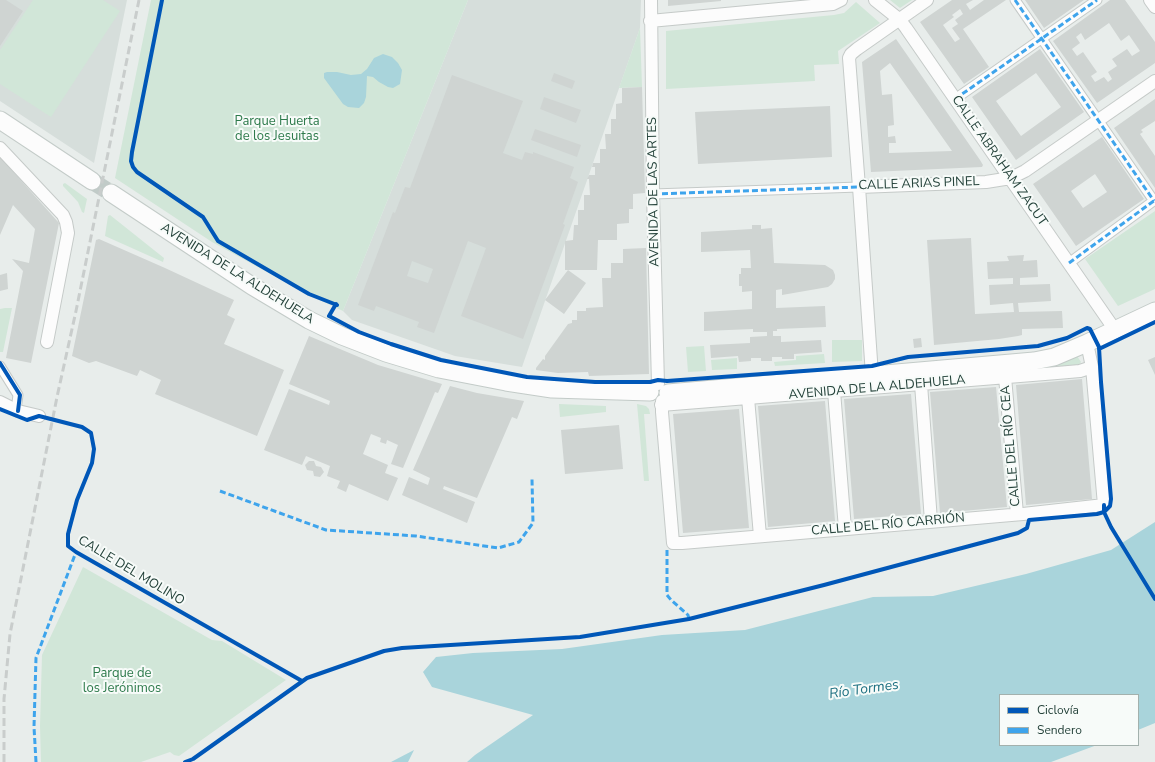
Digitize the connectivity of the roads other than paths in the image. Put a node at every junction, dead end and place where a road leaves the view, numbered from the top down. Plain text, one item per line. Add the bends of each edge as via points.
1 (651, 0) edge
2 (841, 0) edge
3 (875, 0) edge
4 (927, 0) edge
5 (1015, 0) edge
6 (1097, 0) edge
7 (1150, 0) edge
8 (1155, 7) edge
9 (900, 20) junction
10 (650, 21) junction
11 (1042, 38) junction
12 (1155, 81) edge
13 (955, 99) junction
14 (0, 120) edge
15 (1098, 120) junction
16 (0, 148) edge
17 (1011, 178) junction
18 (92, 181) tunnel mouth
19 (859, 187) junction
20 (111, 193) tunnel mouth
21 (653, 194) junction
22 (1155, 201) edge
23 (1069, 262) junction
24 (1155, 310) edge
25 (1115, 330) junction
26 (48, 342) dead end
27 (1087, 343) junction
28 (0, 366) edge
29 (1092, 366) junction
30 (872, 374) junction
31 (1005, 377) junction
32 (921, 384) junction
33 (834, 391) junction
34 (660, 395) junction
35 (748, 398) junction
36 (0, 402) edge
37 (16, 410) junction
38 (39, 416) dead end
39 (1017, 514) junction
40 (931, 521) junction
41 (845, 528) junction
42 (760, 536) junction
43 (673, 542) joint

1 - 10 street, AVENIDA DE LAS ARTES
2 - 10 street via 833,4
3 - 9 street, CALLE ABRAHAM ZACUT
4 - 9 street
5 - 11 street
6 - 11 street
7 - 8 street
9 - 13 street, CALLE ABRAHAM ZACUT
9 - 19 street via 857,49 849,58
10 - 21 street, AVENIDA DE LAS ARTES
11 - 13 street
11 - 15 street
12 - 15 street, CALLE ARIAS PINEL
13 - 17 street, CALLE ABRAHAM ZACUT
14 - 18 main road
15 - 17 street, CALLE ARIAS PINEL
15 - 22 street
16 - 26 street via 63,215 66,222 68,233
17 - 19 street, CALLE ARIAS PINEL via 986,182
17 - 23 street, CALLE ABRAHAM ZACUT
19 - 21 street, CALLE ARIAS PINEL
19 - 30 street
20 - 34 main road, AVENIDA DE LA ALDEHUELA via 252,286 309,320 386,353 439,369 506,382 552,389
21 - 34 street, AVENIDA DE LAS ARTES
22 - 23 street
23 - 25 street, CALLE ABRAHAM ZACUT
24 - 25 main road, AVENIDA DE LA ALDEHUELA
25 - 27 main road, AVENIDA DE LA ALDEHUELA
27 - 29 street
27 - 30 main road, AVENIDA DE LA ALDEHUELA via 1054,357 1034,361
28 - 37 street via 18,395
29 - 31 street, AVENIDA DE LA ALDEHUELA via 1080,371
29 - 39 street, CALLE DEL RÍO CARRIÓN via 1104,505
30 - 34 main road, AVENIDA DE LA ALDEHUELA
31 - 32 street, AVENIDA DE LA ALDEHUELA
31 - 39 street, CALLE DEL RÍO CEA
32 - 33 street, AVENIDA DE LA ALDEHUELA
32 - 40 street
33 - 35 street, AVENIDA DE LA ALDEHUELA
33 - 41 street
34 - 35 street, AVENIDA DE LA ALDEHUELA
34 - 43 street, AVENIDA DE LAS ARTES
35 - 42 street
36 - 37 street
37 - 38 street
39 - 40 street, CALLE DEL RÍO CARRIÓN
40 - 41 street, CALLE DEL RÍO CARRIÓN
41 - 42 street, CALLE DEL RÍO CARRIÓN
42 - 43 street, CALLE DEL RÍO CARRIÓN

